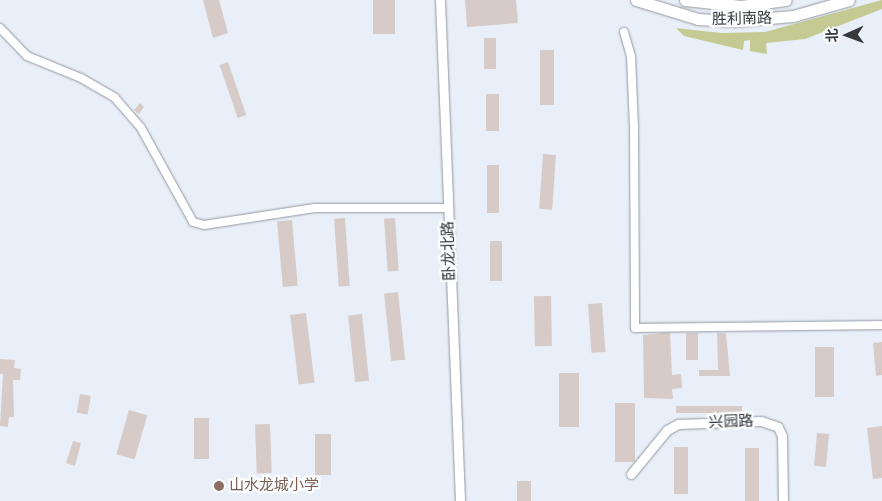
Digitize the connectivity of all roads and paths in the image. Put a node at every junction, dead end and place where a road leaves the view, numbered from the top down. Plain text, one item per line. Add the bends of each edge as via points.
1 (440, 0) edge
2 (636, 0) edge
3 (685, 0) edge
4 (786, 0) edge
5 (848, 0) edge
6 (0, 28) edge
7 (624, 32) dead end
8 (448, 208) junction
9 (882, 325) edge
10 (631, 474) dead end
11 (460, 501) edge
12 (783, 501) edge

1 - 8 street, 卧龙北路
2 - 5 main road, 胜利南路 via 698,19 734,21 793,16
3 - 4 main road, 胜利南路 via 741,6
6 - 8 street via 27,56 81,78 115,98 141,128 193,222 204,225 315,208
7 - 9 street via 631,56 634,128 635,328
8 - 11 street, 卧龙北路
10 - 12 street, 兴园路 via 667,430 678,424 761,421 778,427 782,436

